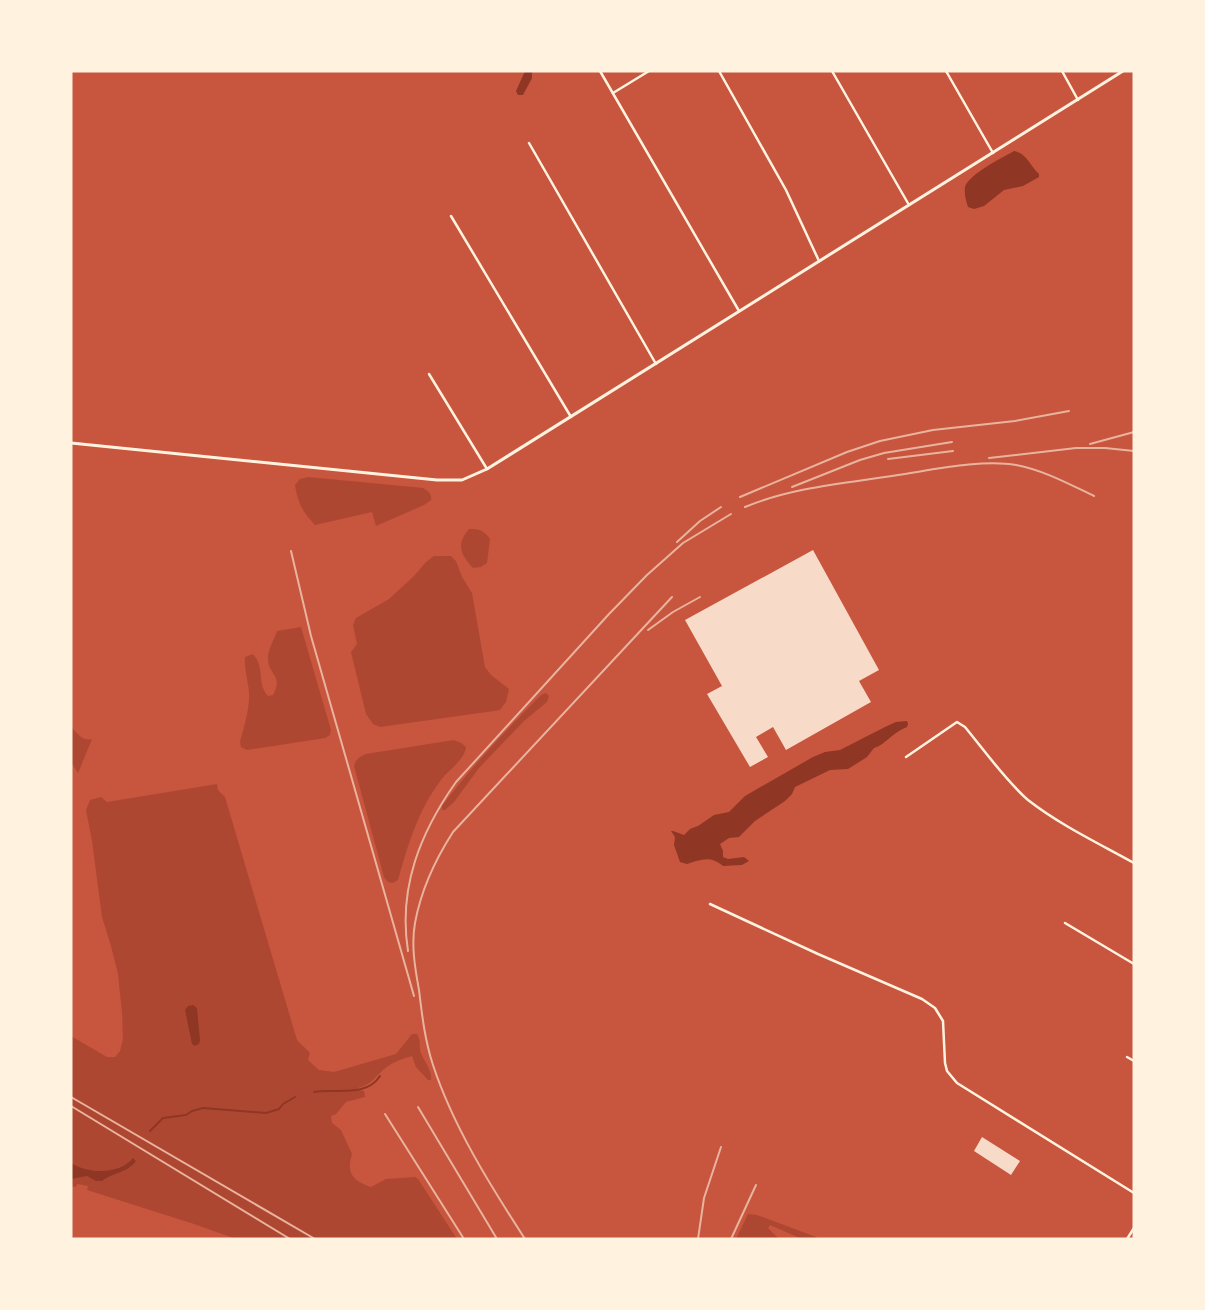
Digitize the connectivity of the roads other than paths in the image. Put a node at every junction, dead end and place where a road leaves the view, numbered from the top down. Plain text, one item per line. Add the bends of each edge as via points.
1 (600, 71) edge
2 (649, 71) edge
3 (720, 71) edge
4 (832, 71) edge
5 (946, 71) edge
6 (1062, 71) edge
7 (1123, 71) edge
8 (613, 93) junction
9 (1078, 100) junction
10 (529, 143) dead end
11 (993, 153) junction
12 (909, 205) junction
13 (452, 216) dead end
14 (819, 261) junction
15 (738, 311) junction
16 (656, 364) junction
17 (429, 374) dead end
18 (571, 417) junction
19 (71, 443) edge
20 (487, 469) junction
21 (906, 757) dead end
22 (1134, 863) edge
23 (710, 904) dead end
24 (1065, 923) dead end
25 (1134, 964) edge
26 (1127, 1057) dead end
27 (1134, 1061) edge
28 (1134, 1193) edge
29 (1134, 1228) edge
30 (1127, 1239) edge

1 - 8 street
2 - 8 street
3 - 14 street via 786,190
4 - 12 street
5 - 11 street
6 - 9 street
7 - 9 street
8 - 15 street
9 - 11 street
10 - 16 street
11 - 12 street
12 - 14 street
13 - 18 street
14 - 15 street
15 - 16 street
16 - 18 street
17 - 20 street
18 - 20 street
19 - 20 street via 437,480 462,480
21 - 22 street via 956,722 960,723 1029,800 1067,826
23 - 28 street via 922,999 935,1008 943,1021 945,1063 947,1071 958,1084
24 - 25 street
26 - 27 street
29 - 30 street

